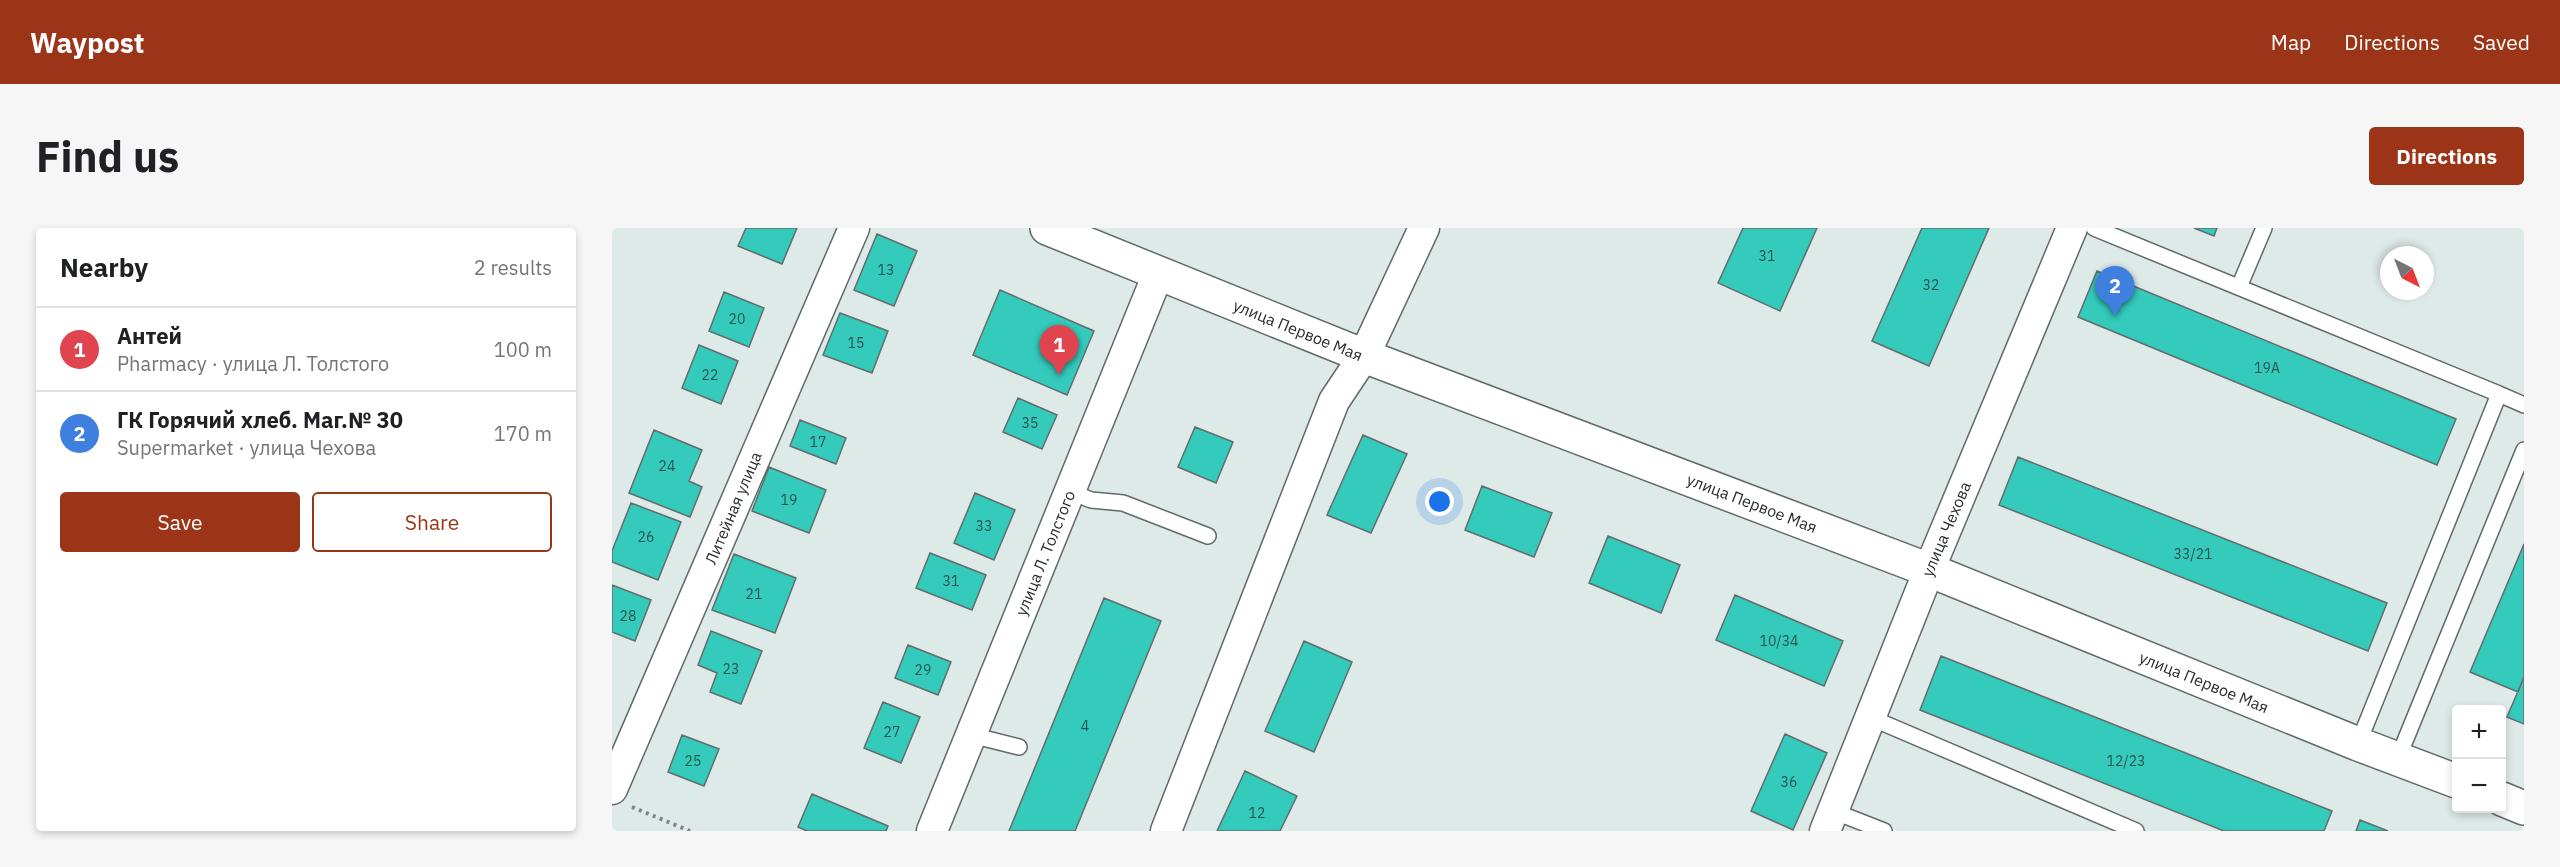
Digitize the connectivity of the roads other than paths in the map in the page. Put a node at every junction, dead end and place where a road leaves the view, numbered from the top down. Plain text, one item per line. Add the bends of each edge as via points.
1 (854, 228) edge
2 (1047, 228) edge
3 (1424, 228) edge
4 (2072, 228) edge
5 (2094, 228) edge
6 (2264, 228) edge
7 (1158, 274) junction
8 (2239, 287) junction
9 (1364, 356) junction
10 (2499, 394) junction
11 (2524, 405) edge
12 (2524, 450) edge
13 (1069, 491) junction
14 (1208, 536) dead end
15 (1929, 570) junction
16 (1869, 717) junction
17 (971, 735) junction
18 (2358, 744) junction
19 (1019, 747) dead end
20 (2398, 758) junction
21 (2452, 779) edge
22 (617, 796) edge
23 (2506, 801) edge
24 (2524, 808) edge
25 (1829, 821) edge
26 (932, 831) edge
27 (1166, 831) edge
28 (1884, 831) edge
29 (2136, 831) edge

1 - 22 street, Литейная улица
2 - 7 street, улица Первое Мая
3 - 9 street
4 - 15 street, улица Чехова
5 - 8 lane
6 - 8 lane
7 - 9 street, улица Первое Мая
7 - 13 street, улица Л. Толстого
8 - 10 lane
9 - 15 street, улица Первое Мая
9 - 27 street via 1334,401
10 - 11 lane
10 - 18 lane
12 - 20 lane
13 - 14 lane via 1091,500 1123,503
13 - 17 street, улица Л. Толстого
15 - 16 street, улица Чехова
15 - 18 street, улица Первое Мая
16 - 25 street, улица Чехова
16 - 29 lane
17 - 19 lane
17 - 26 street, улица Л. Толстого
18 - 20 street, улица Первое Мая
20 - 21 street, улица Первое Мая
23 - 24 street
25 - 28 lane

